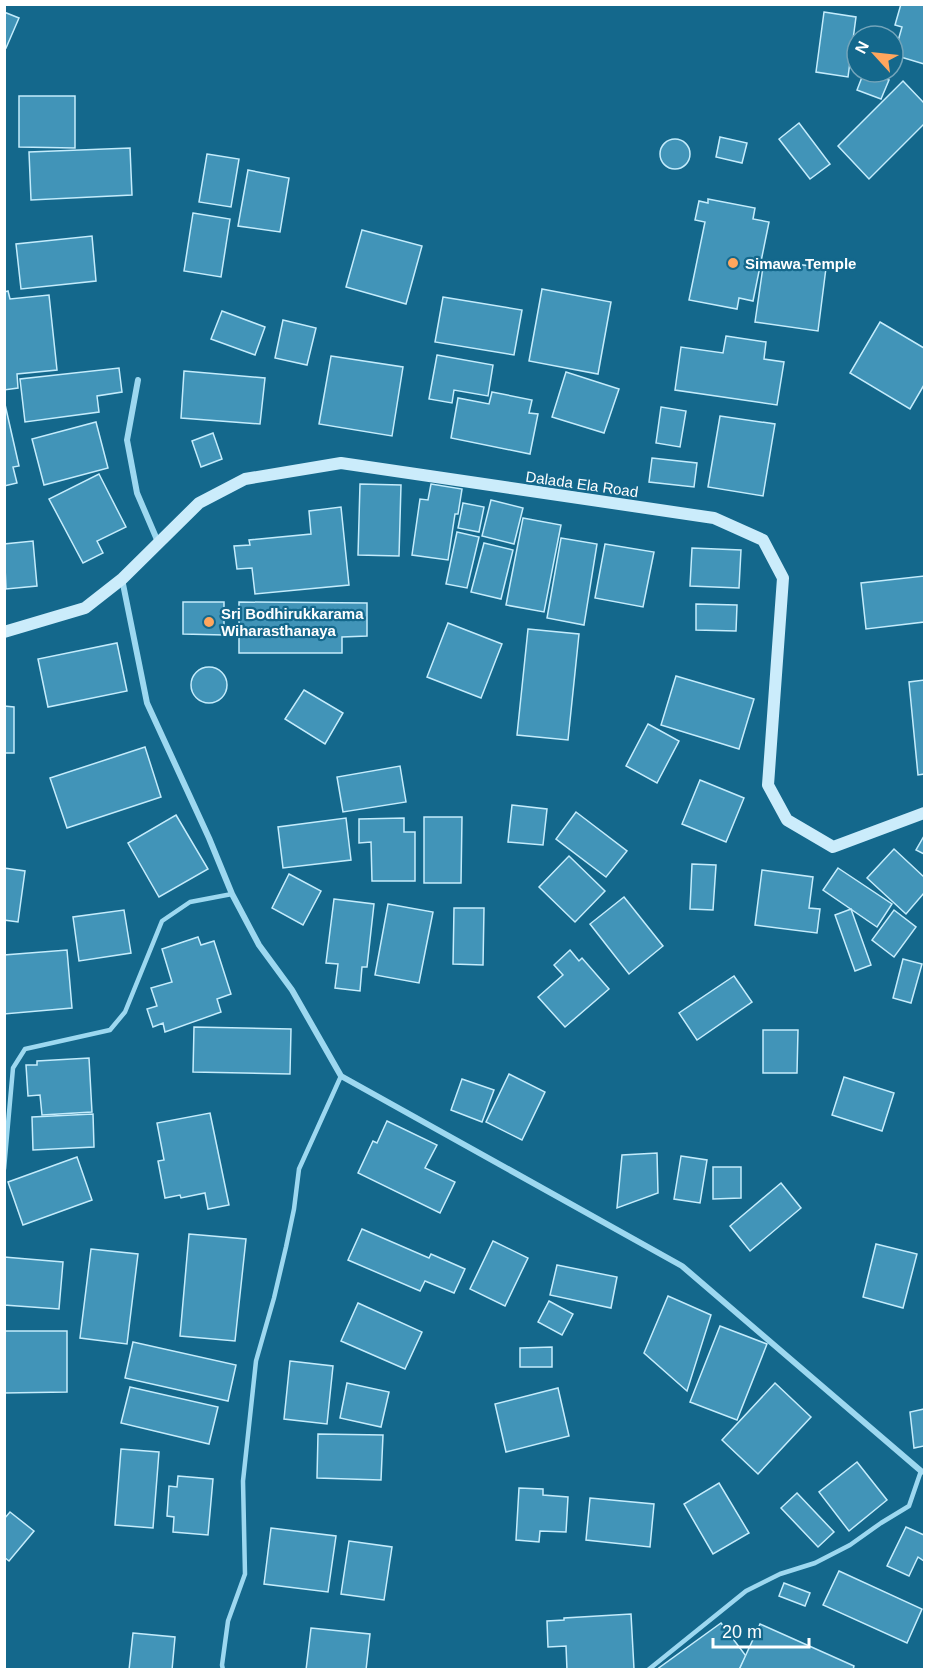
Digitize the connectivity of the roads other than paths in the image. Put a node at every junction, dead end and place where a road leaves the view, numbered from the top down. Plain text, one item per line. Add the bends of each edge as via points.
1 (138, 380) dead end
2 (158, 542) junction
3 (122, 579) junction
4 (4, 632) edge
5 (924, 813) edge
6 (232, 894) junction
7 (341, 1076) junction
8 (4, 1169) edge
9 (923, 1472) edge
10 (223, 1670) edge
11 (648, 1670) edge

1 - 2 street via 128,440 137,494
2 - 3 street, Dalada Ela Road
2 - 5 street, Dalada Ela Road via 199,503 245,479 341,464 714,518 763,540 783,578 768,785 787,820 833,847
3 - 4 street, Dalada Ela Road via 85,608
3 - 6 street via 147,703
6 - 7 street via 259,945 292,990
6 - 8 lane via 190,902 162,921 125,1012 110,1030 25,1049 13,1068
7 - 9 street via 682,1266
7 - 10 lane via 299,1169 286,1247 256,1360 243,1481 245,1574 228,1622
9 - 11 lane via 909,1506 850,1545 746,1591

